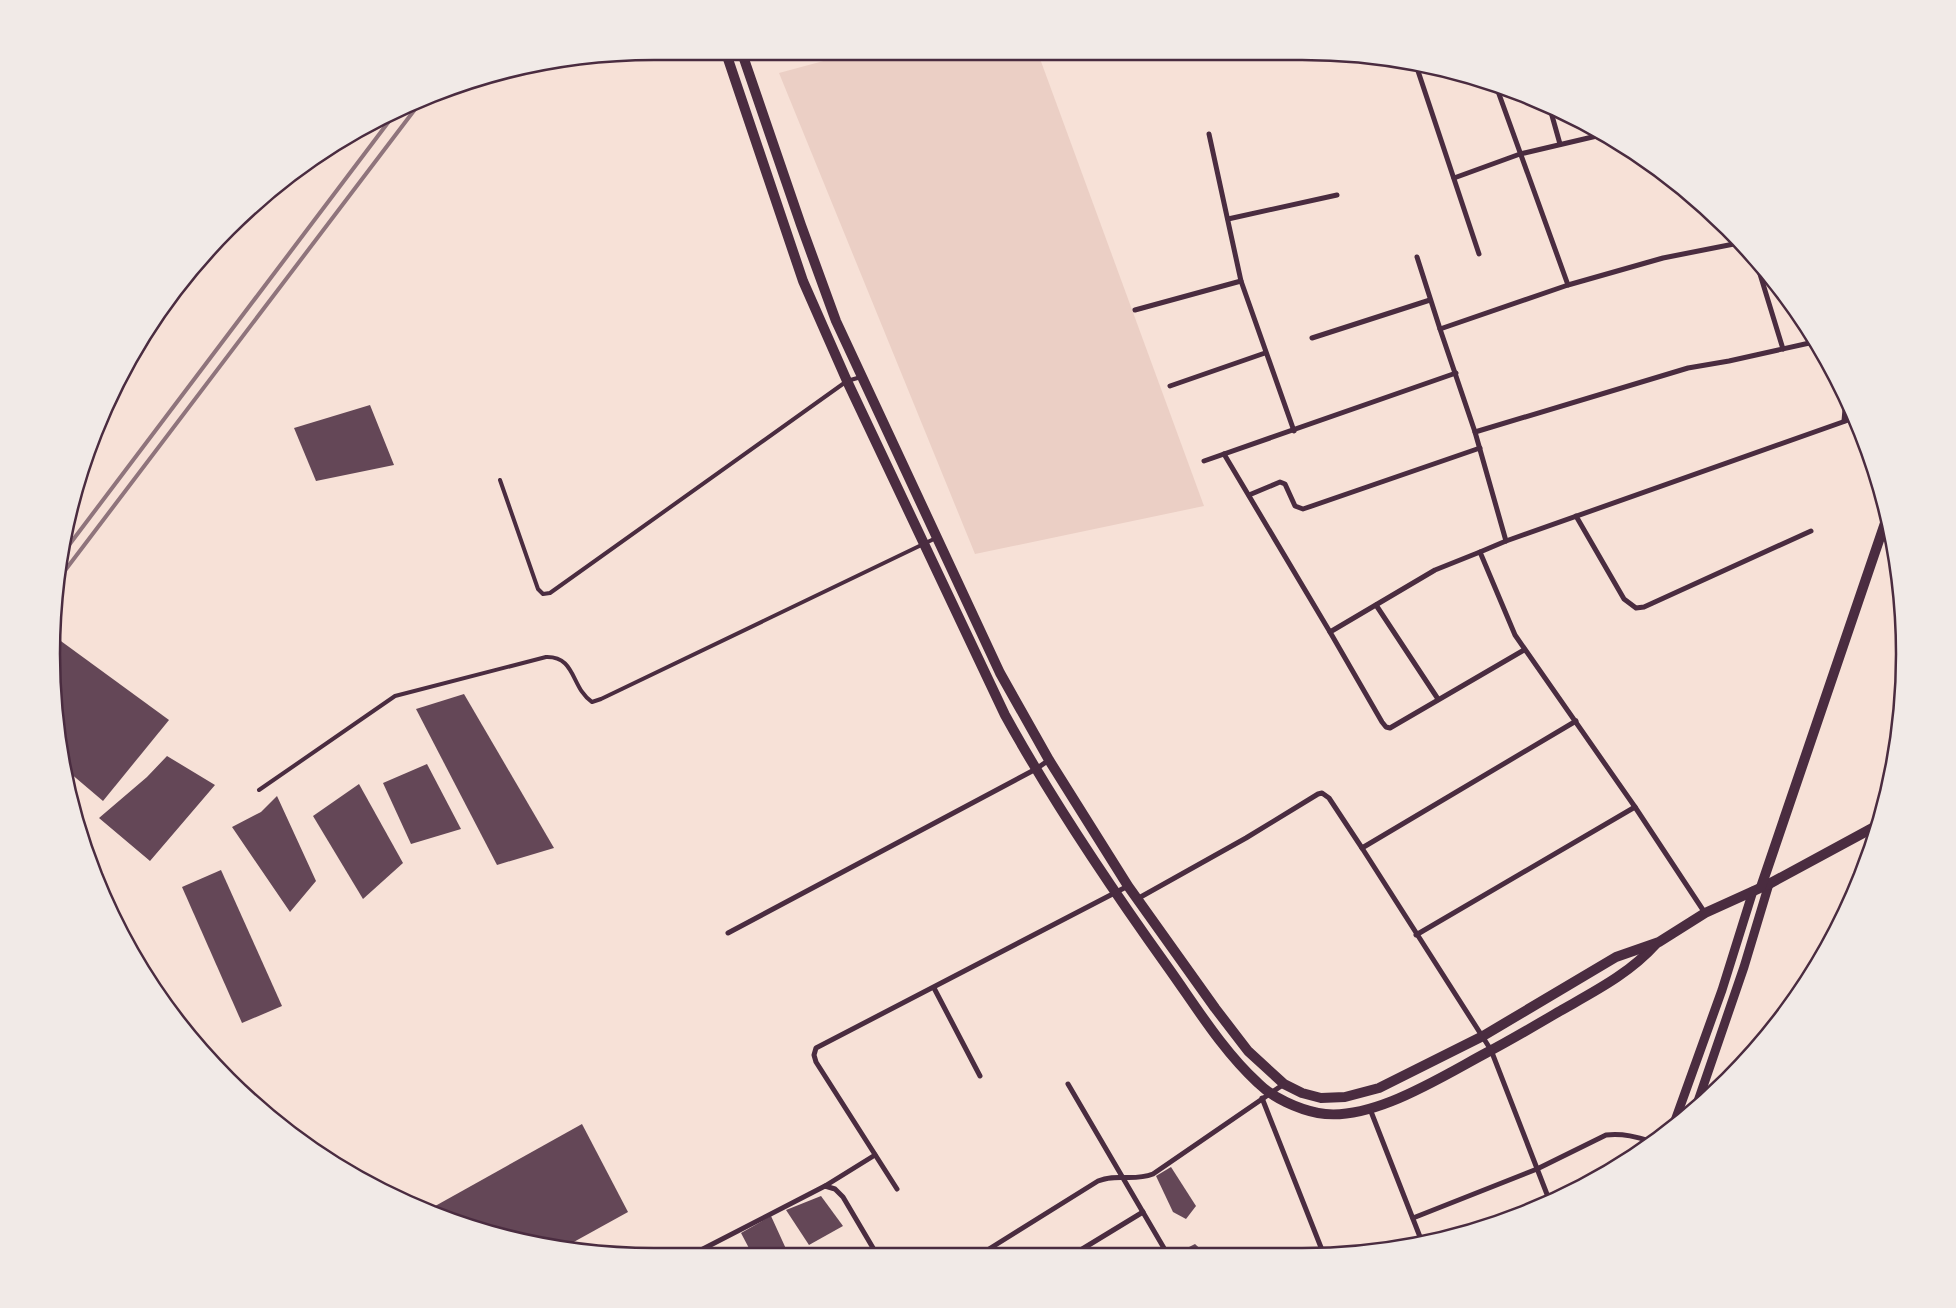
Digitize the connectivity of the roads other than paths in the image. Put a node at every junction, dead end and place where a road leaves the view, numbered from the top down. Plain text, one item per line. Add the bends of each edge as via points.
1 (732, 60) edge
2 (744, 60) edge
3 (1418, 71) edge
4 (1499, 94) edge
5 (1552, 115) edge
6 (1209, 134) dead end
7 (1593, 137) edge
8 (1560, 144) junction
9 (1520, 154) junction
10 (1454, 178) junction
11 (1337, 195) dead end
12 (1228, 219) junction
13 (1732, 244) edge
14 (1479, 254) dead end
15 (1417, 257) dead end
16 (1761, 277) edge
17 (1241, 280) junction
18 (1568, 285) junction
19 (1430, 300) junction
20 (1136, 310) dead end
21 (1440, 329) junction
22 (1312, 338) dead end
23 (1808, 343) edge
24 (1783, 349) junction
25 (1265, 353) junction
26 (1456, 373) junction
27 (861, 377) junction
28 (847, 381) junction
29 (1170, 386) dead end
30 (1845, 413) edge
31 (1848, 420) edge
32 (1844, 421) junction
33 (1294, 431) junction
34 (1475, 432) junction
35 (1480, 448) junction
36 (1224, 454) junction
37 (1204, 461) dead end
38 (500, 480) dead end
39 (1249, 494) junction
40 (1576, 516) junction
41 (1883, 529) edge
42 (1811, 531) dead end
43 (938, 538) junction
44 (1506, 541) junction
45 (924, 544) junction
46 (1480, 552) junction
47 (1376, 605) junction
48 (1330, 632) junction
49 (1524, 650) junction
50 (1438, 699) junction
51 (1576, 721) junction
52 (1049, 760) junction
53 (1036, 769) junction
54 (259, 790) dead end
55 (1635, 807) junction
56 (1869, 830) edge
57 (1362, 848) junction
58 (1128, 886) junction
59 (1761, 887) junction
60 (1115, 893) junction
61 (1137, 899) junction
62 (1705, 913) junction
63 (728, 933) dead end
64 (1416, 935) junction
65 (1659, 942) junction
66 (934, 988) junction
67 (1482, 1036) junction
68 (1491, 1050) junction
69 (980, 1076) dead end
70 (1068, 1084) dead end
71 (1284, 1084) junction
72 (1266, 1096) junction
73 (1700, 1096) edge
74 (1370, 1109) junction
75 (1677, 1114) edge
76 (1644, 1139) edge
77 (876, 1155) junction
78 (1537, 1169) junction
79 (1124, 1178) junction
80 (825, 1186) junction
81 (897, 1189) dead end
82 (1547, 1195) edge
83 (1143, 1212) junction
84 (1413, 1218) junction
85 (1420, 1237) edge
86 (705, 1248) edge
87 (873, 1248) edge
88 (990, 1248) edge
89 (1084, 1248) edge
90 (1164, 1248) edge
91 (1321, 1248) edge

1 - 28 main road via 803,281
2 - 27 main road via 813,259
3 - 10 street
4 - 9 street
5 - 8 street
6 - 12 street
7 - 8 street
8 - 9 street
9 - 10 street
9 - 18 street
10 - 14 street
11 - 12 street
12 - 17 street
13 - 18 street via 1663,258
15 - 19 street
16 - 24 street
17 - 20 street
17 - 25 street
18 - 21 street
19 - 21 street
19 - 22 street
21 - 26 street
23 - 24 street
24 - 34 street via 1688,368
25 - 29 street
25 - 33 street
26 - 33 street
26 - 34 street
27 - 28 lane
27 - 43 main road
28 - 38 lane via 550,593 543,594 538,589
28 - 45 main road
30 - 32 street
31 - 32 street
32 - 40 street
33 - 36 street
34 - 35 street
35 - 39 street via 1303,509 1295,506 1288,488 1280,482
35 - 44 street
36 - 37 street
36 - 39 street
39 - 48 street
40 - 42 street via 1624,599 1636,608
40 - 44 street
41 - 59 main road
43 - 45 lane
43 - 52 main road via 1000,673
44 - 46 street
45 - 53 main road via 987,680
45 - 54 lane via 601,700 592,702 585,698 564,660 555,657 395,696
46 - 47 street via 1435,570
46 - 49 street via 1509,623
47 - 48 street
47 - 50 street
48 - 50 street via 1386,727 1396,726
49 - 50 street
49 - 51 street
51 - 55 street
51 - 57 street
52 - 53 street
52 - 58 main road
53 - 60 main road
53 - 63 street
55 - 62 street
55 - 64 street
56 - 59 main road
57 - 61 street via 1330,798 1326,794 1318,794
57 - 64 street
58 - 60 street
58 - 61 main road
59 - 62 main road
59 - 73 street via 1744,967
59 - 75 street
60 - 66 street
60 - 72 main road via 1203,1017
61 - 71 main road via 1248,1051
62 - 65 main road
64 - 67 street
65 - 67 main road via 1616,957
65 - 68 main road via 1618,978
66 - 69 street
66 - 77 street via 816,1048 816,1062
67 - 68 street
67 - 71 main road via 1379,1088 1345,1097 1321,1098
68 - 74 main road via 1398,1099
68 - 78 street
70 - 79 street
71 - 72 street
72 - 74 main road via 1318,1113 1342,1115
72 - 79 street via 1153,1174 1136,1179
72 - 91 street
74 - 84 street
76 - 78 street via 1629,1135 1606,1135
77 - 80 street
77 - 81 street
78 - 82 street
78 - 84 street
79 - 83 street
79 - 88 street via 1098,1181
80 - 86 street
80 - 87 street via 835,1189 843,1198
83 - 89 street
83 - 90 street
84 - 85 street

